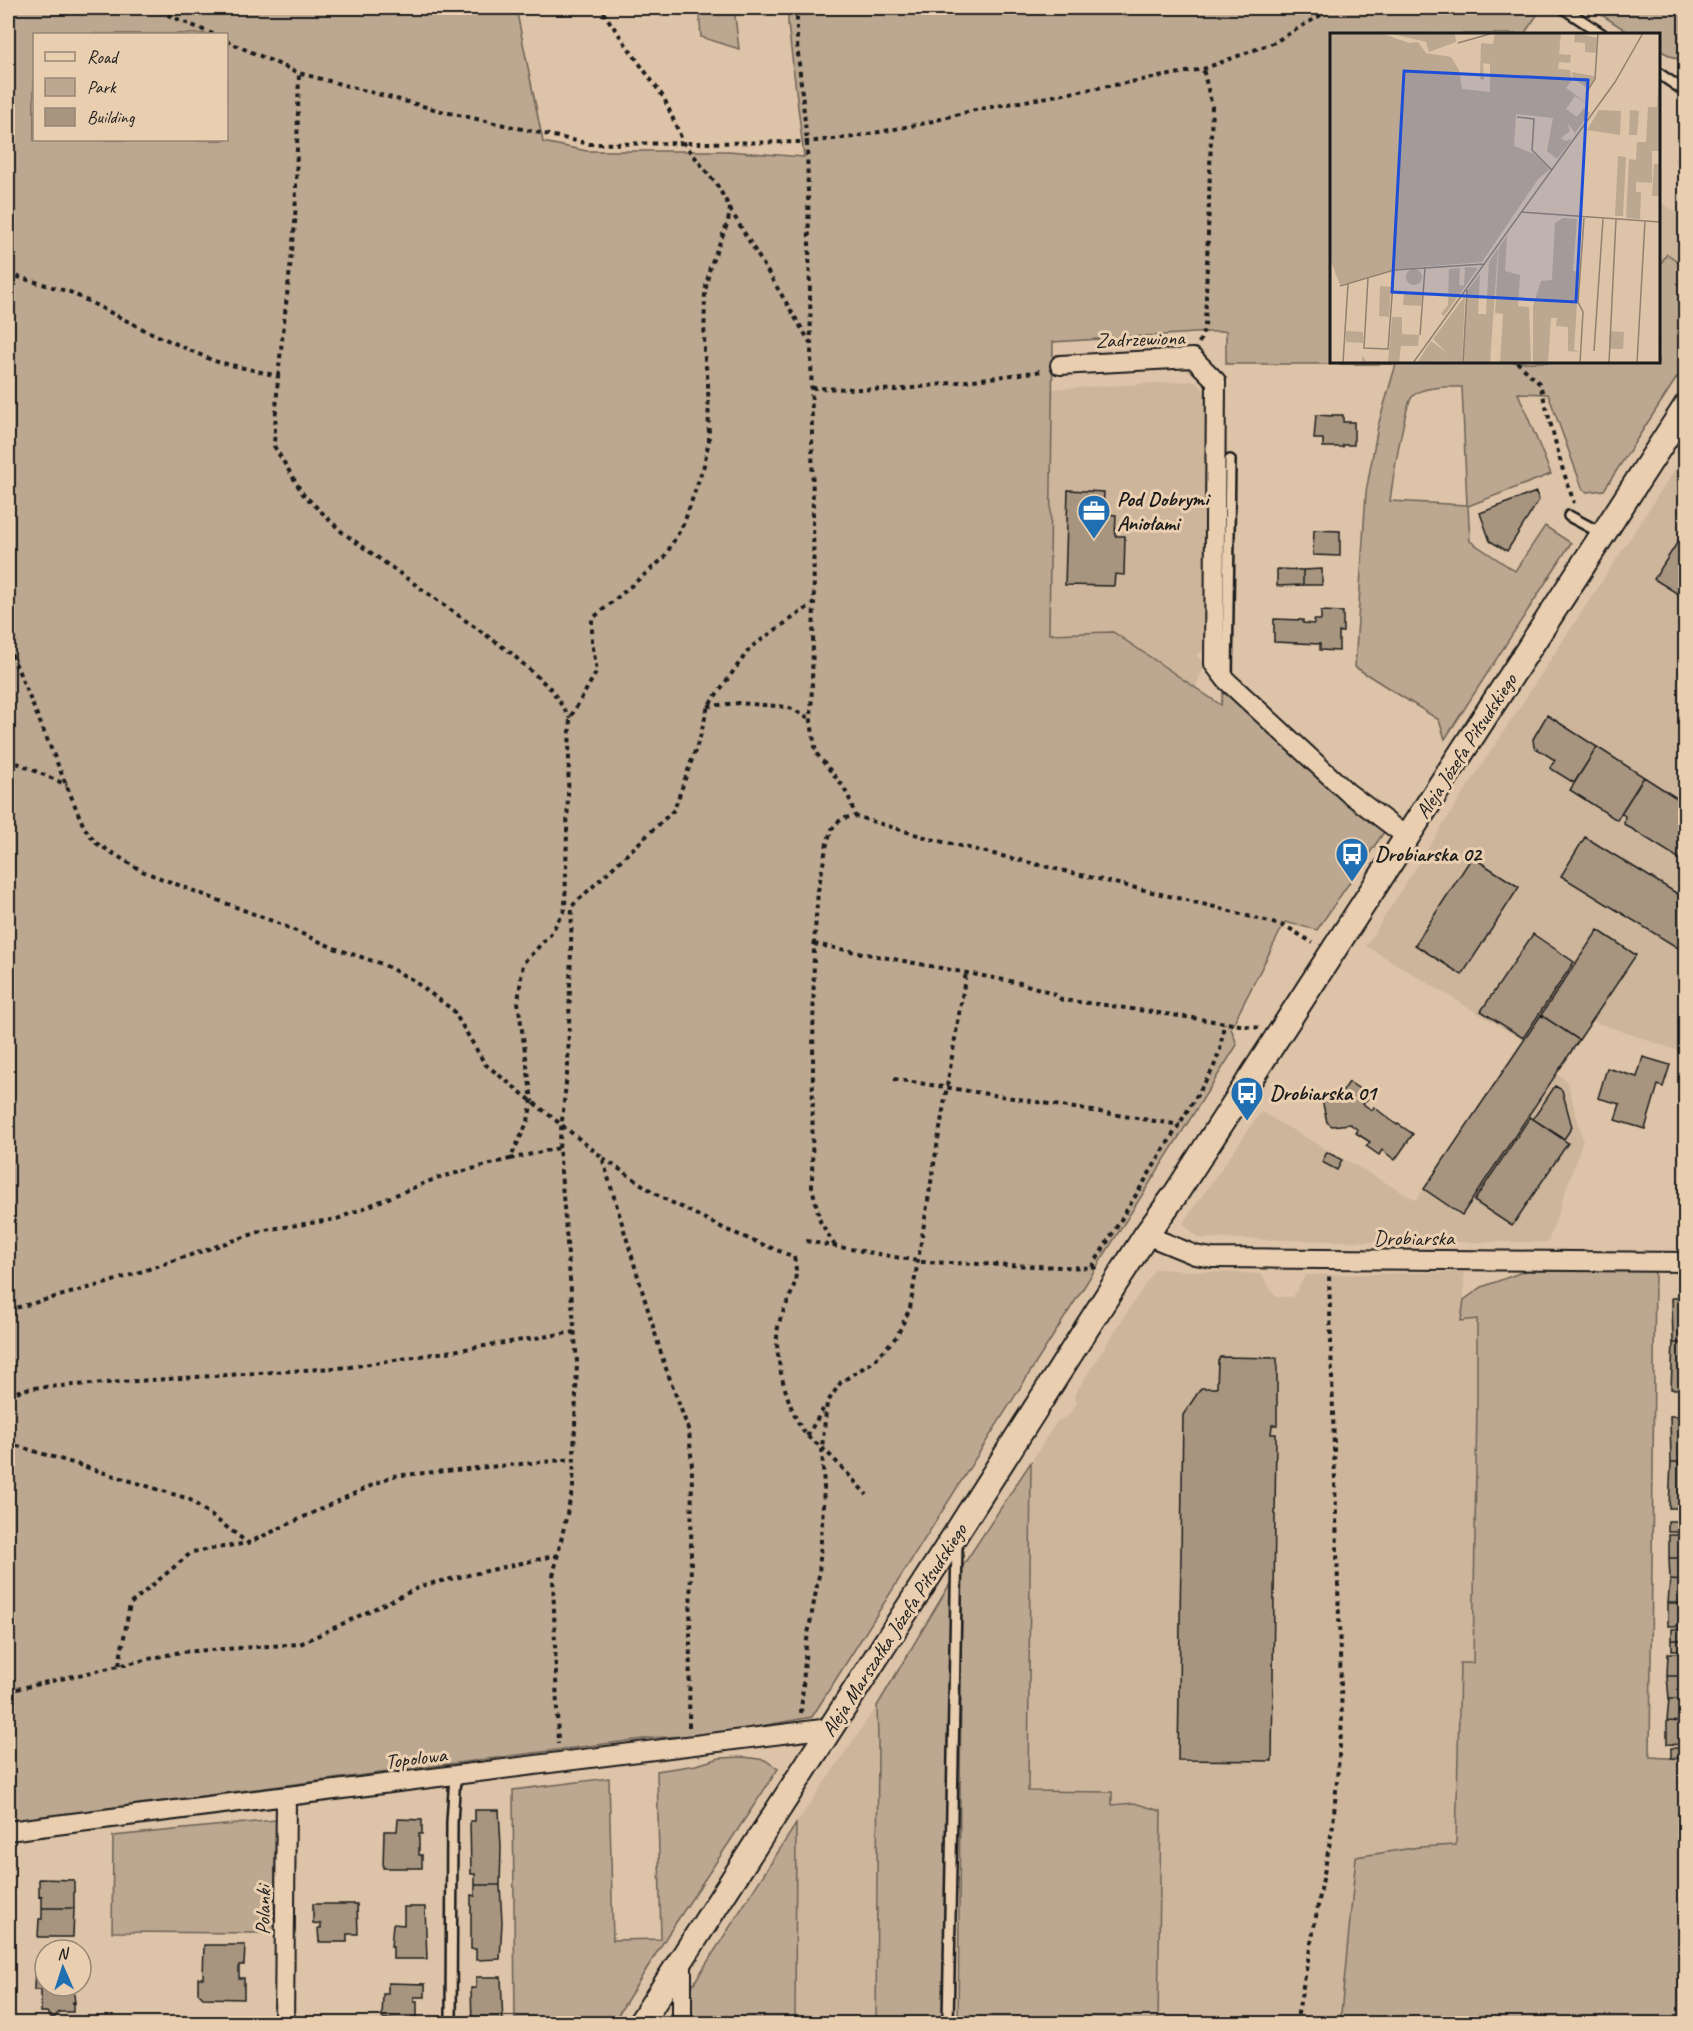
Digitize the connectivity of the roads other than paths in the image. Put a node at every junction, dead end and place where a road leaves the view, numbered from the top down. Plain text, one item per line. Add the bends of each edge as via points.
1 (1563, 8) edge
2 (1600, 33) edge
3 (1660, 74) edge
4 (1686, 92) edge
5 (1060, 365) road end
6 (1686, 406) edge
7 (1230, 460) dead end
8 (1569, 516) road end
9 (1603, 534) junction
10 (1227, 681) junction
11 (1407, 837) junction
12 (1146, 1235) junction
13 (1686, 1262) edge
14 (957, 1532) junction
15 (830, 1728) junction
16 (454, 1776) junction
17 (286, 1797) junction
18 (8, 1831) edge
19 (682, 1958) junction
20 (284, 2024) edge
21 (451, 2024) edge
22 (639, 2024) edge
23 (682, 2024) edge
24 (948, 2024) edge

1 - 2 lane
3 - 4 lane
5 - 10 street, Zadrzewiona via 1193,358 1216,381 1214,664
6 - 9 main road, Aleja Józefa Piłsudskiego
7 - 10 lane
8 - 9 lane
9 - 11 main road, Aleja Józefa Piłsudskiego
10 - 11 street via 1347,792
11 - 12 main road, Aleja Józefa Piłsudskiego
12 - 13 street, Drobiarska via 1212,1258
12 - 14 main road, Aleja Marszałka Józefa Piłsudskiego
14 - 15 main road, Aleja Marszałka Józefa Piłsudskiego
14 - 24 lane
15 - 16 street, Topolowa
15 - 19 main road, Aleja Marszałka Józefa Piłsudskiego
16 - 17 street, Topolowa
16 - 21 lane
17 - 18 street, Topolowa
17 - 20 street, Polanki
19 - 22 main road, Aleja Marszałka Józefa Piłsudskiego
19 - 23 street

